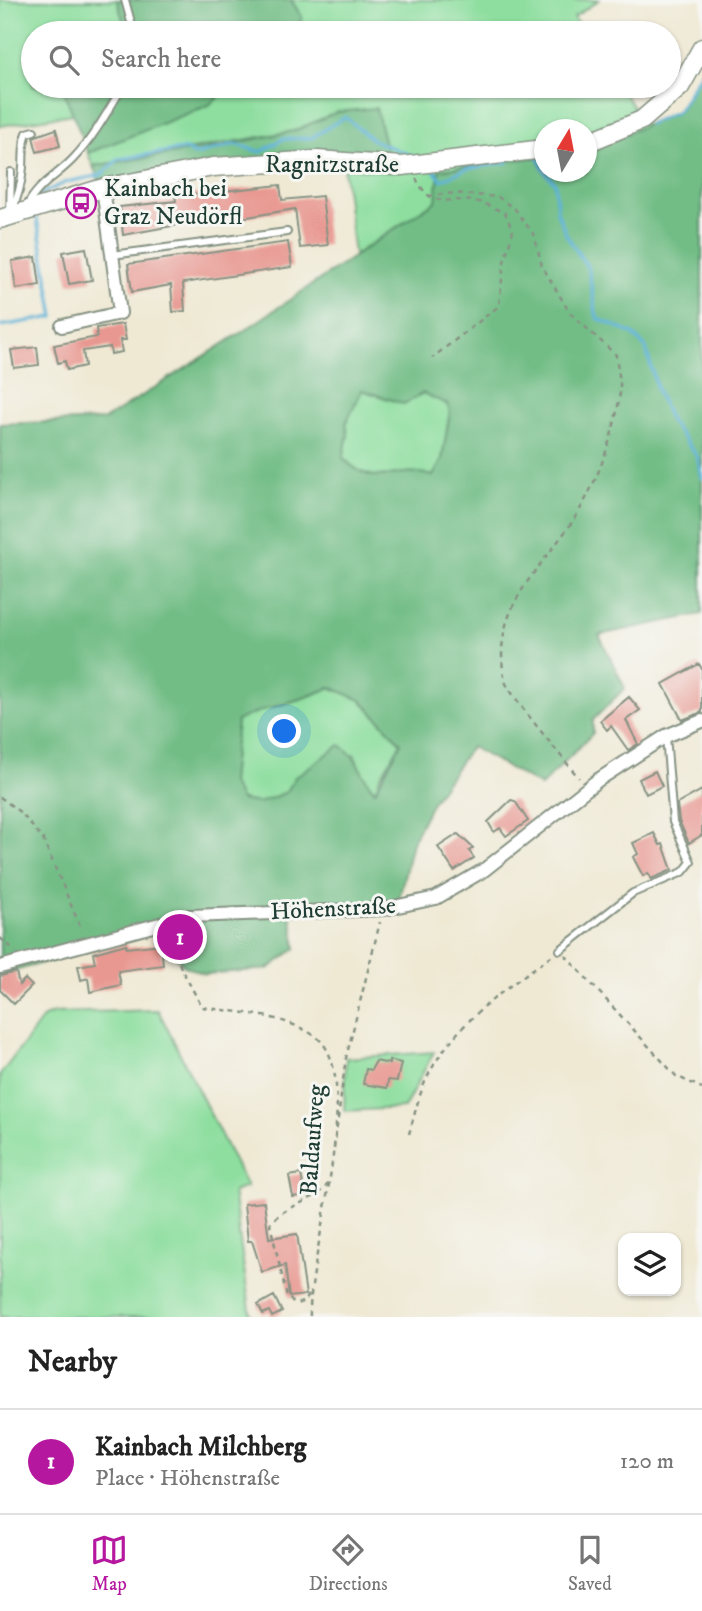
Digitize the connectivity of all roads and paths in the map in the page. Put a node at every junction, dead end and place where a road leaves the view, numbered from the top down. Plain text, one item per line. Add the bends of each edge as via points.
1 (125, 0) edge
2 (131, 21) edge
3 (702, 48) edge
4 (681, 85) edge
5 (116, 98) edge
6 (667, 98) edge
7 (34, 131) dead end
8 (597, 138) edge
9 (534, 150) edge
10 (11, 172) dead end
11 (103, 188) junction
12 (11, 216) edge
13 (287, 232) dead end
14 (112, 254) junction
15 (62, 326) dead end
16 (432, 358) dead end
17 (702, 721) edge
18 (666, 736) junction
19 (587, 789) junction
20 (0, 797) edge
21 (384, 909) junction
22 (165, 921) junction
23 (0, 938) edge
24 (87, 942) junction
25 (560, 950) junction
26 (27, 958) junction
27 (0, 967) edge
28 (702, 1088) edge
29 (409, 1134) dead end
30 (332, 1162) junction
31 (329, 1182) junction
32 (309, 1295) junction
33 (310, 1317) edge

1 - 2 lane
3 - 4 main road
5 - 12 lane via 72,161 35,189
6 - 8 main road via 642,120
7 - 12 lane via 22,145 21,182
9 - 11 main road, Ragnitzstraße via 402,166 317,160 212,167
10 - 12 lane
11 - 12 main road, Ragnitzstraße
11 - 14 street
13 - 14 lane
14 - 15 street via 120,313
16 - 19 path via 499,306 513,232 505,213 474,201 447,203 428,196 454,193 498,197 515,209 534,235 542,266 570,313 616,355 620,390 608,449 571,523 520,588 503,648 506,683
17 - 18 street, Höhenstraße
18 - 19 street, Höhenstraße
18 - 25 lane via 673,822 691,862 683,872 633,893
19 - 21 street, Höhenstraße via 484,870 436,898
20 - 24 path via 43,839
21 - 22 street, Höhenstraße via 190,916
21 - 30 path via 346,1058
22 - 24 street, Höhenstraße
22 - 30 path, Baldaufweg via 181,968 202,1007 276,1018 316,1037 331,1054 337,1086
23 - 26 path
24 - 26 street, Höhenstraße
25 - 28 path via 676,1076
25 - 29 path via 498,995 449,1041 425,1083
26 - 27 street, Höhenstraße
30 - 31 path, Baldaufweg
31 - 32 path, Baldaufweg
31 - 32 path via 323,1191 276,1215 270,1224 287,1297 296,1304
32 - 33 path, Baldaufweg

